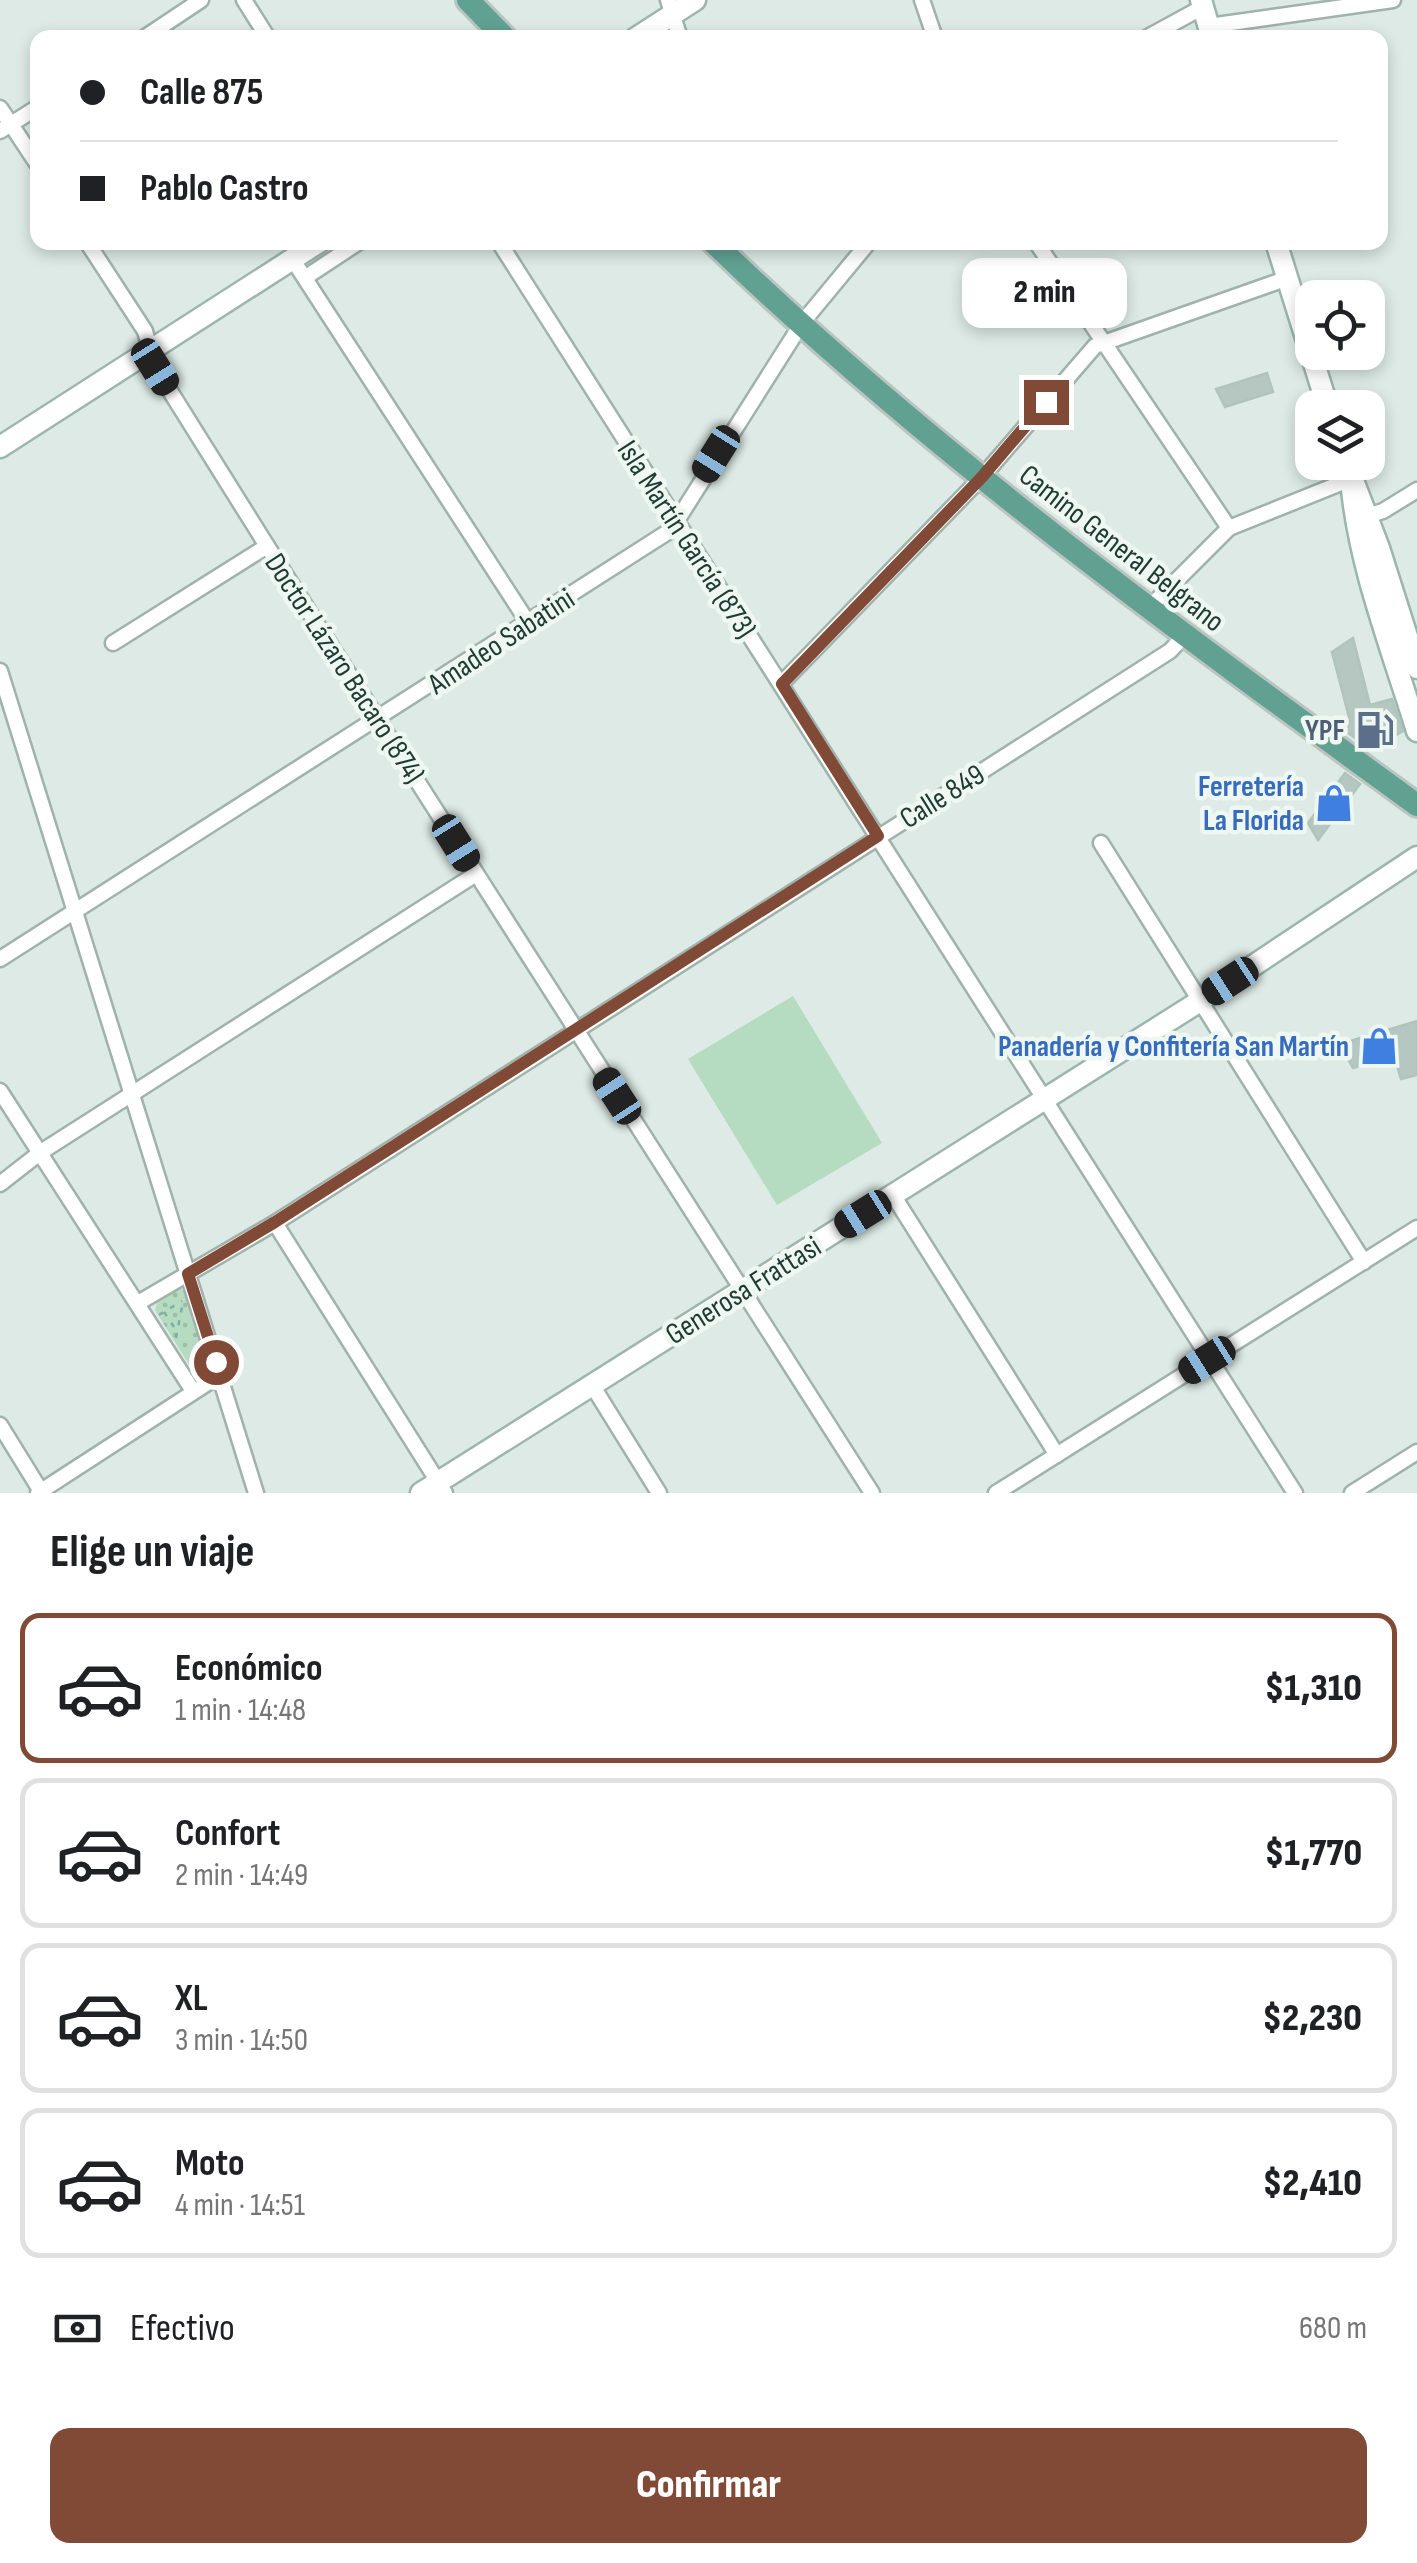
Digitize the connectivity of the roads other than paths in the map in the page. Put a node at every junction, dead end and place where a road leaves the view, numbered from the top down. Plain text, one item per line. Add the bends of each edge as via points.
1 (202, 0) edge
2 (244, 0) edge
3 (468, 0) edge
4 (695, 0) edge
5 (922, 0) edge
6 (1393, 0) edge
7 (670, 7) edge
8 (1206, 18) edge
9 (156, 30) edge
10 (263, 30) edge
11 (496, 30) edge
12 (645, 30) edge
13 (932, 30) edge
14 (1170, 30) edge
15 (0, 108) edge
16 (30, 111) edge
17 (5, 127) edge
18 (30, 156) edge
19 (93, 250) edge
20 (313, 250) edge
21 (341, 250) edge
22 (504, 250) edge
23 (862, 250) edge
24 (1041, 250) edge
25 (1279, 250) edge
26 (738, 254) edge
27 (299, 268) junction
28 (1288, 278) junction
29 (802, 322) junction
30 (1103, 340) junction
31 (150, 352) junction
32 (1322, 390) edge
33 (0, 447) edge
34 (982, 477) junction
35 (1329, 480) edge
36 (1351, 480) edge
37 (1417, 490) edge
38 (1361, 517) junction
39 (676, 524) junction
40 (1229, 528) junction
41 (266, 546) junction
42 (1148, 608) junction
43 (529, 624) junction
44 (1184, 636) junction
45 (113, 643) dead end
46 (1417, 668) edge
47 (0, 671) edge
48 (782, 684) junction
49 (6, 717) edge
50 (378, 719) junction
51 (1417, 731) edge
52 (1417, 806) edge
53 (878, 836) junction
54 (1100, 843) dead end
55 (1417, 857) edge
56 (476, 874) junction
57 (72, 914) junction
58 (0, 959) edge
59 (1200, 1001) junction
60 (575, 1031) junction
61 (0, 1091) edge
62 (131, 1095) junction
63 (1044, 1100) junction
64 (40, 1152) junction
65 (0, 1184) edge
66 (892, 1195) junction
67 (275, 1222) junction
68 (1417, 1228) edge
69 (1364, 1262) junction
70 (189, 1277) junction
71 (743, 1290) junction
72 (138, 1303) junction
73 (1207, 1360) junction
74 (220, 1376) junction
75 (592, 1385) junction
76 (192, 1390) junction
77 (0, 1424) edge
78 (1417, 1452) edge
79 (1056, 1455) junction
80 (434, 1489) edge
81 (40, 1492) edge
82 (256, 1493) edge
83 (660, 1493) edge
84 (872, 1493) edge
85 (996, 1493) edge
86 (1294, 1493) edge
87 (1352, 1493) edge

1 - 9 street
2 - 10 street
3 - 11 main road
4 - 7 main road
5 - 13 street
6 - 8 street
7 - 12 main road
8 - 14 street
15 - 17 street
16 - 17 street
17 - 18 street
19 - 31 street, Doctor Lázaro Bacaro (874) via 145,331
20 - 27 main road
21 - 27 street
22 - 39 street, Isla Martín García (873)
23 - 29 street, Amadeo Sabatini
24 - 30 street
25 - 28 main road
26 - 29 main road, Camino General Belgrano
27 - 31 main road
27 - 43 street
28 - 30 street
28 - 32 main road
29 - 34 main road, Camino General Belgrano
29 - 39 street, Amadeo Sabatini
30 - 34 street
30 - 40 street
31 - 33 main road
31 - 41 street, Doctor Lázaro Bacaro (874)
34 - 42 main road, Camino General Belgrano
34 - 48 street
35 - 40 street
36 - 38 main road
37 - 38 street
38 - 46 main road
38 - 51 main road
39 - 43 street, Amadeo Sabatini
39 - 48 street, Isla Martín García (873)
40 - 42 street
41 - 45 street
41 - 50 street, Doctor Lázaro Bacaro (874)
42 - 44 main road, Camino General Belgrano
43 - 50 street, Amadeo Sabatini
44 - 52 main road, Camino General Belgrano
44 - 53 street, Calle 849
47 - 49 street
48 - 53 street, Isla Martín García (873)
49 - 57 street
50 - 56 street, Doctor Lázaro Bacaro (874)
50 - 57 street, Amadeo Sabatini
53 - 60 street, Calle 849
53 - 63 street, Isla Martín García (873)
54 - 59 street
55 - 59 main road, Generosa Frattasi
56 - 60 street, Doctor Lázaro Bacaro (874)
56 - 62 street
57 - 58 street, Amadeo Sabatini
57 - 62 street
59 - 63 main road, Generosa Frattasi
59 - 69 street
60 - 67 street, Calle 849
60 - 71 street, Doctor Lázaro Bacaro (874)
61 - 64 street
62 - 64 street
62 - 70 street
63 - 66 main road, Generosa Frattasi
63 - 73 street, Isla Martín García (873)
64 - 65 street
64 - 72 street
66 - 71 main road, Generosa Frattasi
66 - 79 street
67 - 70 street, Calle 849
67 - 80 street
68 - 69 street
69 - 73 street
70 - 72 street, Calle 849
70 - 74 street
71 - 75 main road, Generosa Frattasi
71 - 84 street, Doctor Lázaro Bacaro (874)
72 - 76 street
73 - 79 street
73 - 86 street, Isla Martín García (873)
74 - 76 street
74 - 82 street
75 - 80 main road, Generosa Frattasi
75 - 83 street
76 - 81 street
77 - 81 street
78 - 87 street
79 - 85 street

